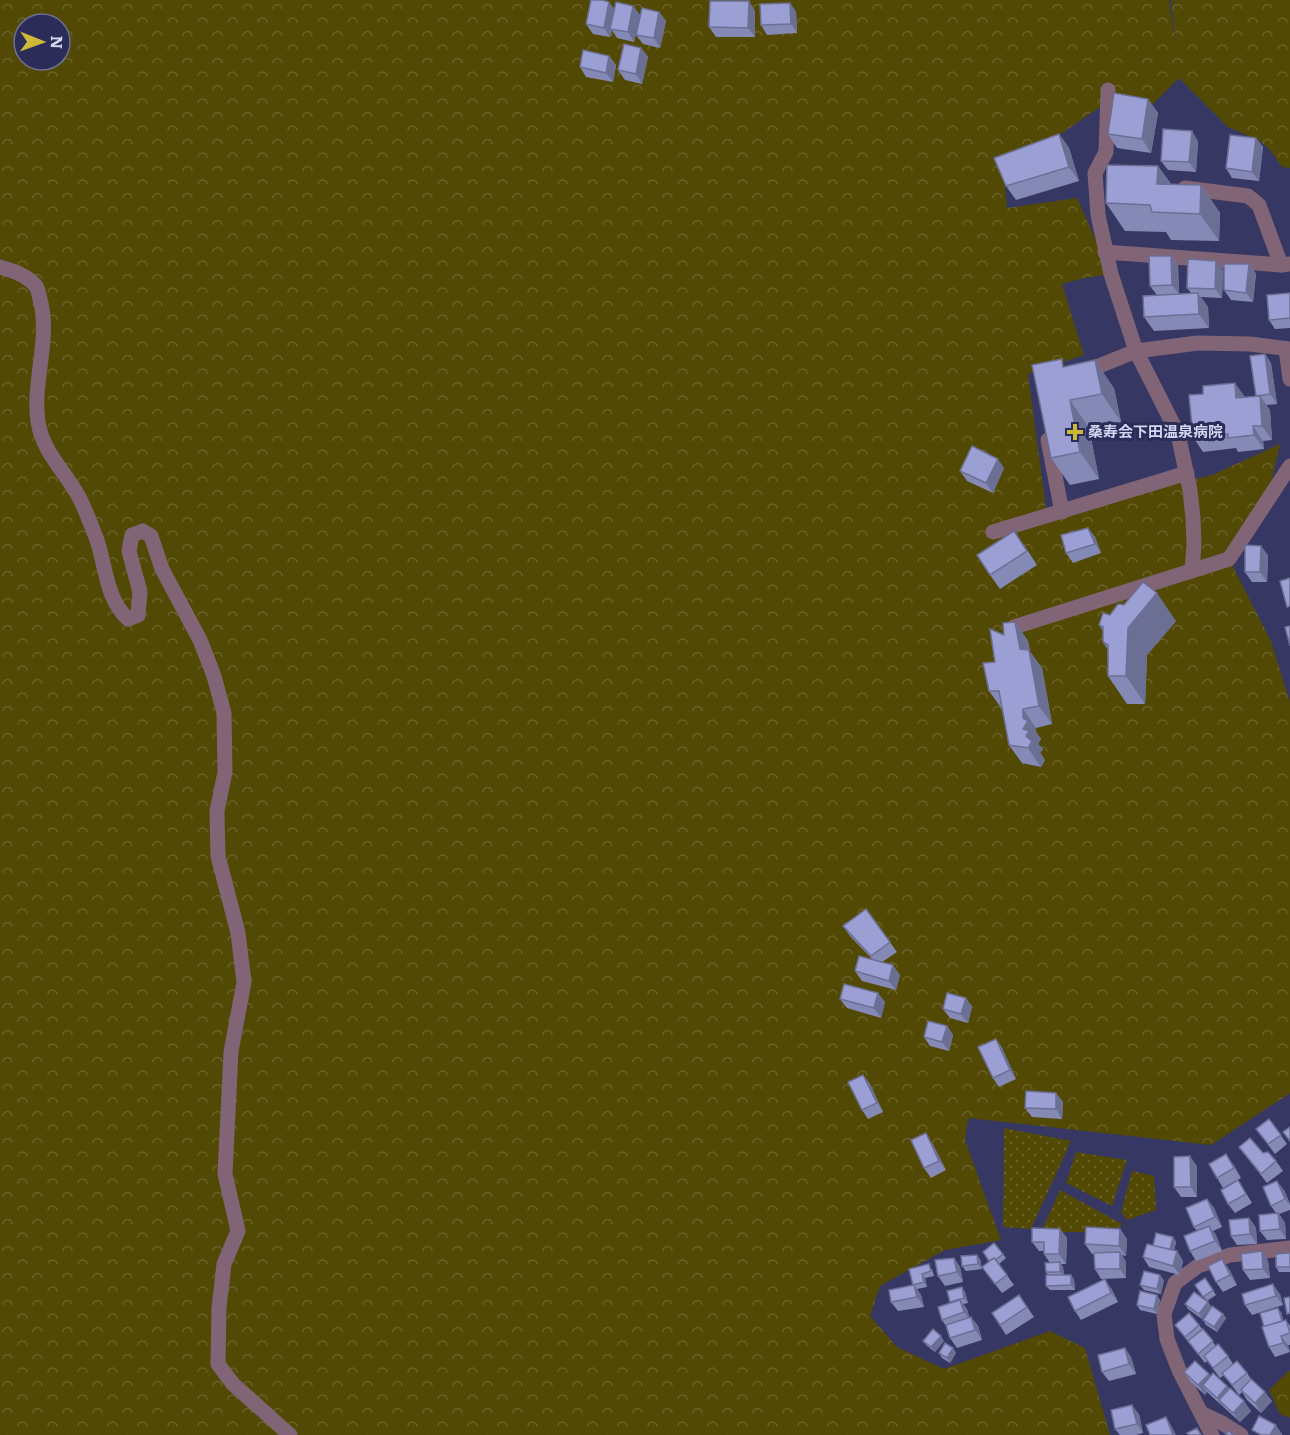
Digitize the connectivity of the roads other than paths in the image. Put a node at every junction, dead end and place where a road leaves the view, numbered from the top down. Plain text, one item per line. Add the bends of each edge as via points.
1 (1108, 90) dead end
2 (1166, 184) edge
3 (1105, 252) junction
4 (1285, 264) edge
5 (0, 267) edge
6 (1288, 349) edge
7 (1137, 351) junction
8 (1064, 374) edge
9 (1290, 379) edge
10 (1046, 426) edge
11 (1290, 466) edge
12 (1187, 473) junction
13 (1062, 512) junction
14 (993, 532) dead end
15 (1192, 571) junction
16 (1014, 627) edge
17 (1290, 1248) edge
18 (1201, 1413) junction
19 (290, 1435) edge
20 (1212, 1435) edge
21 (1241, 1435) edge

1 - 3 street via 1098,215
2 - 4 street via 1248,196 1259,205
3 - 4 street
3 - 7 street
5 - 19 street via 22,274 37,287 44,336 38,422 49,452 80,499 97,540 111,595 128,619 138,615 140,592 129,551 132,535 143,531 151,536 162,568 200,640 224,713 225,772 217,811 218,856 238,933 244,982 231,1052 225,1174 238,1231 224,1264 218,1364 232,1384
6 - 7 street via 1198,343
6 - 9 street
7 - 8 street via 1094,368
7 - 12 street via 1178,434
10 - 13 street
11 - 15 street via 1229,559
12 - 13 street
12 - 15 street via 1193,518
13 - 14 street
15 - 16 street
17 - 18 street via 1230,1255 1198,1266 1175,1283 1164,1314 1167,1339
18 - 20 street
18 - 21 street

